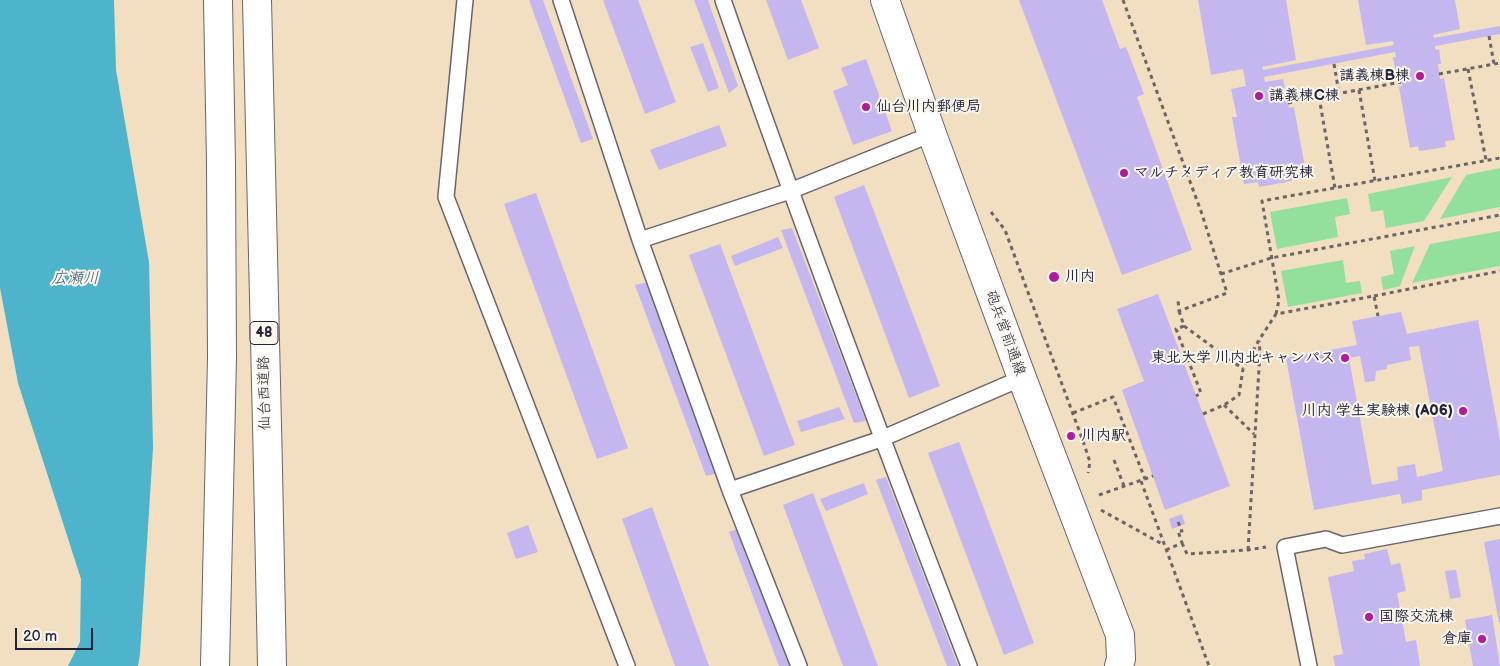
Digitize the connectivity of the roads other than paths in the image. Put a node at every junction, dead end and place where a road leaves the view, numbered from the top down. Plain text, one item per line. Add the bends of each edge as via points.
1 (218, 0) edge
2 (258, 0) edge
3 (465, 0) edge
4 (560, 0) edge
5 (723, 0) edge
6 (885, 0) edge
7 (932, 134) junction
8 (790, 191) junction
9 (640, 240) junction
10 (1022, 378) junction
11 (881, 439) junction
12 (730, 490) junction
13 (1500, 516) edge
14 (215, 666) edge
15 (272, 666) edge
16 (627, 666) edge
17 (799, 666) edge
18 (969, 666) edge
19 (1119, 666) edge
20 (1309, 666) edge

1 - 14 main road via 222,358
2 - 15 main road, 仙台西道路 / 48
3 - 16 lane via 446,197
4 - 9 lane
5 - 8 lane
6 - 7 main road, 砲兵営前通線
7 - 8 lane
7 - 10 main road, 砲兵営前通線
8 - 9 lane
8 - 11 lane
9 - 12 lane
10 - 11 lane
10 - 19 main road, 砲兵営前通線 via 1120,635
11 - 12 lane
11 - 18 lane
12 - 17 lane
13 - 20 lane via 1342,545 1326,539 1286,547

